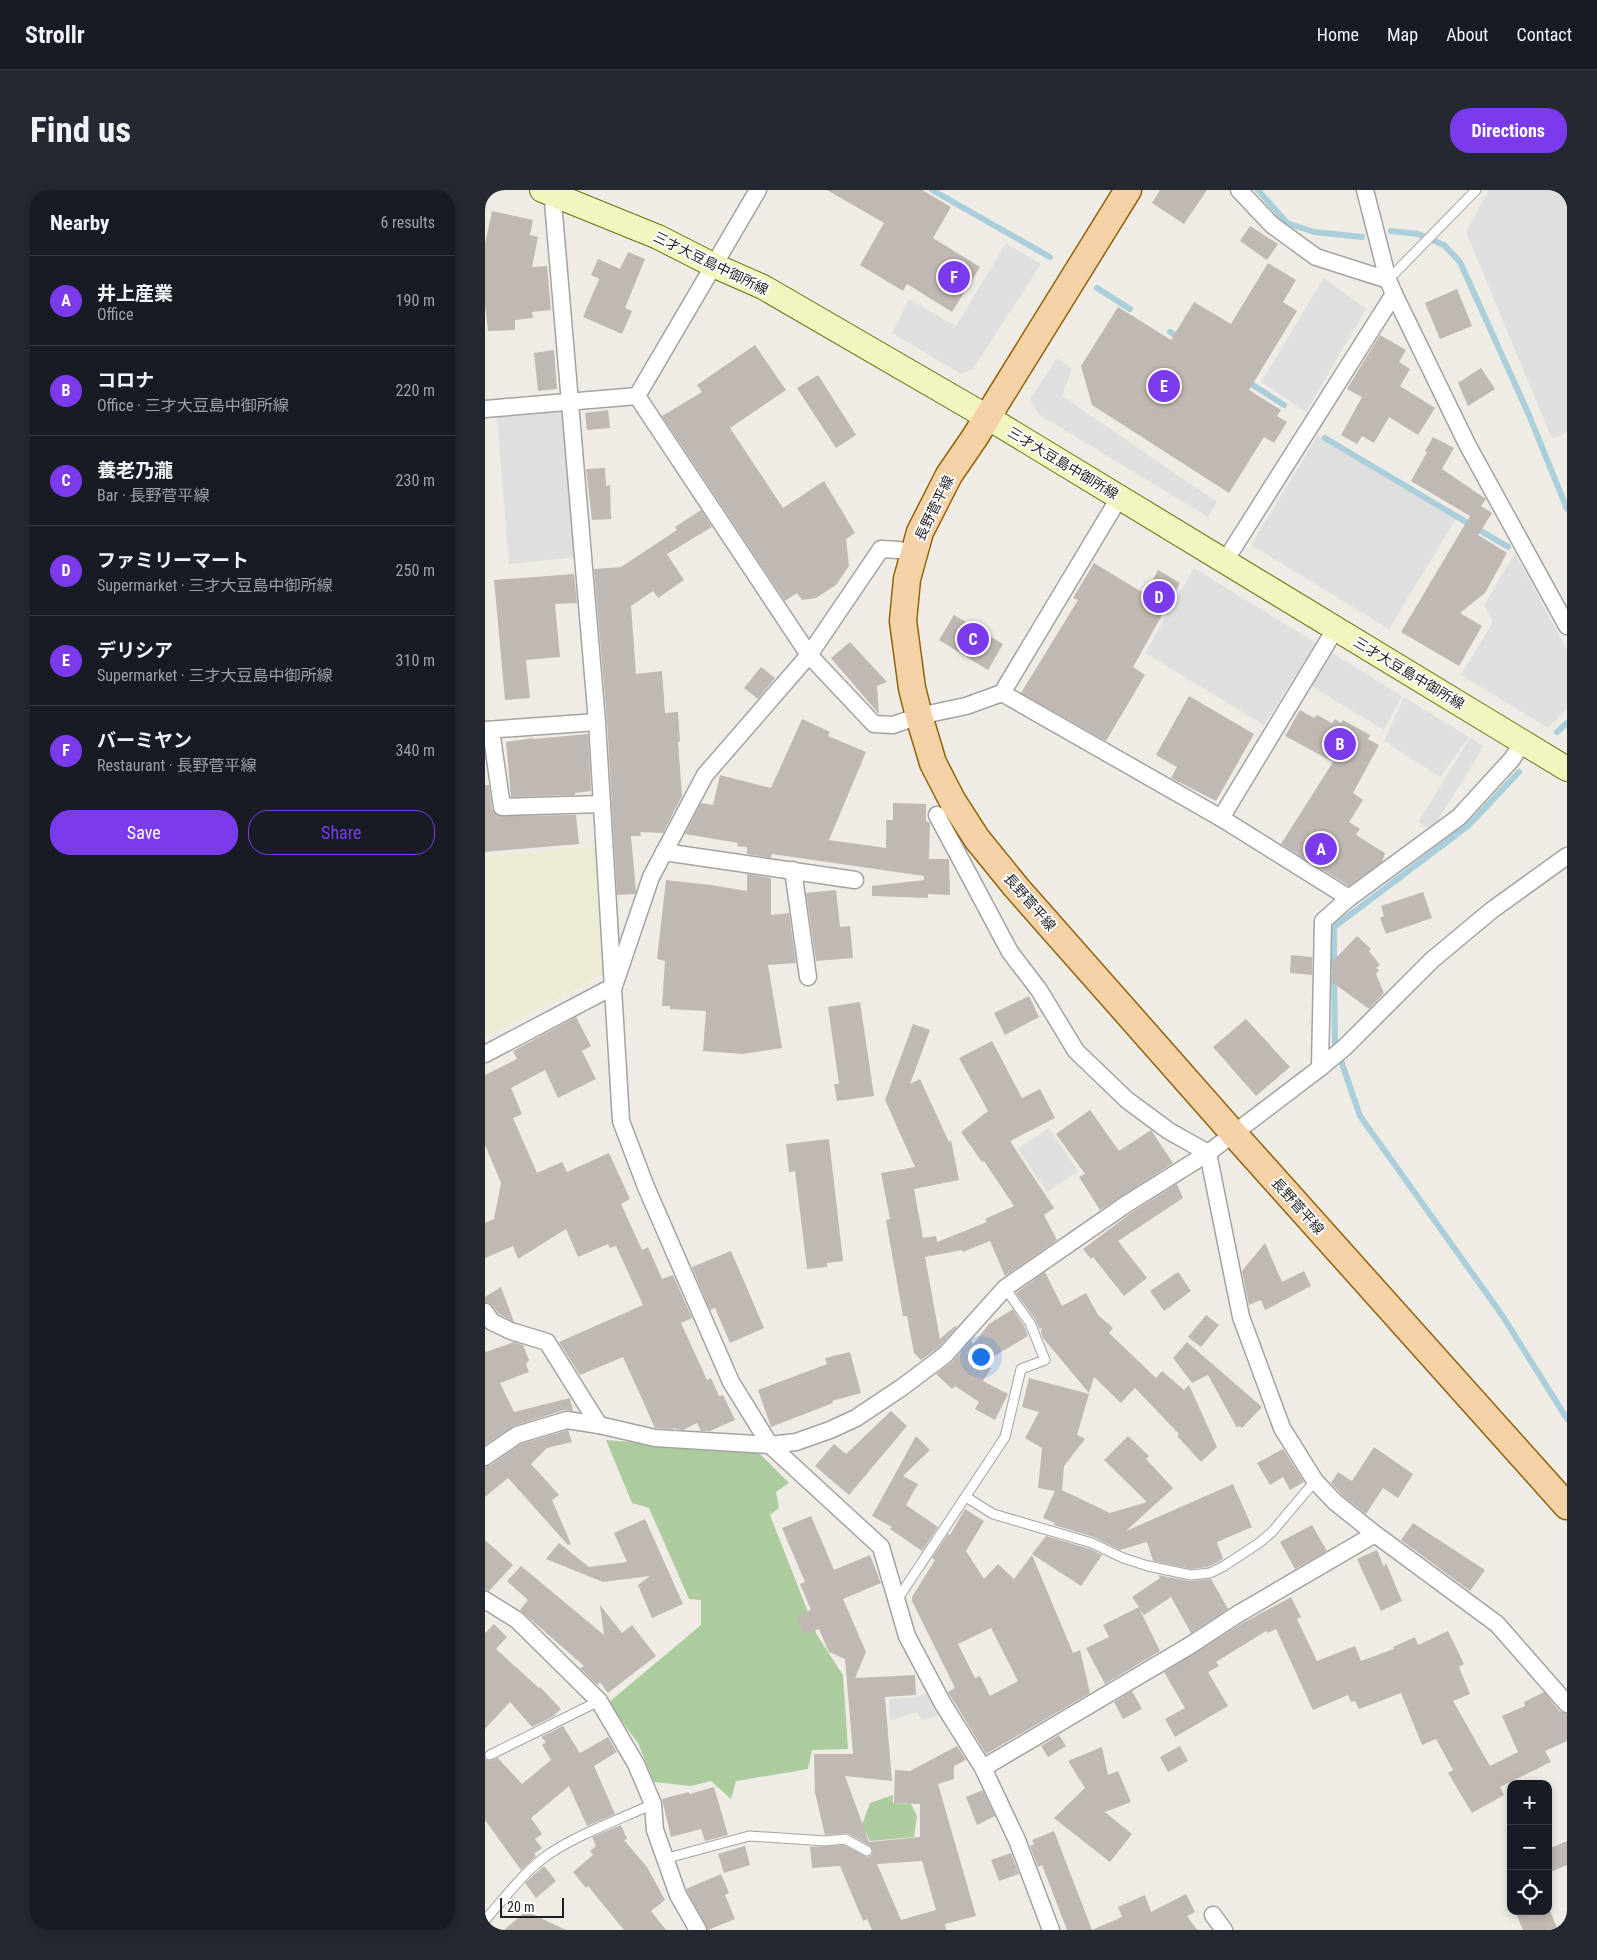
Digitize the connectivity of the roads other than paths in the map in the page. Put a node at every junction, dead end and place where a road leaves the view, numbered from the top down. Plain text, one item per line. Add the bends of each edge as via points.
1 (758, 190) edge
2 (1128, 190) edge
3 (1239, 190) edge
4 (1365, 190) edge
5 (1476, 190) edge
6 (549, 191) edge
7 (713, 265) junction
8 (1391, 287) junction
9 (637, 396) junction
10 (571, 402) junction
11 (485, 409) edge
12 (987, 417) junction
13 (1119, 498) junction
14 (914, 554) junction
15 (1225, 561) junction
16 (1567, 626) edge
17 (1336, 628) junction
18 (809, 655) junction
19 (1002, 693) junction
20 (919, 716) junction
21 (597, 722) junction
22 (488, 730) edge
23 (1523, 742) junction
24 (1567, 768) edge
25 (603, 804) junction
26 (937, 815) dead end
27 (1221, 818) junction
28 (665, 852) junction
29 (1567, 856) edge
30 (793, 870) junction
31 (855, 880) dead end
32 (1349, 898) junction
33 (808, 977) dead end
34 (614, 986) junction
35 (485, 1054) edge
36 (1324, 1065) junction
37 (1233, 1133) junction
38 (1208, 1153) junction
39 (1005, 1288) junction
40 (485, 1312) edge
41 (599, 1425) junction
42 (770, 1445) junction
43 (485, 1457) edge
44 (1315, 1481) junction
45 (966, 1497) junction
46 (1567, 1506) edge
47 (1375, 1534) junction
48 (485, 1600) edge
49 (897, 1600) junction
50 (599, 1701) junction
51 (1567, 1704) edge
52 (491, 1756) dead end
53 (983, 1768) junction
54 (653, 1804) junction
55 (867, 1851) dead end
56 (664, 1859) junction
57 (1213, 1915) dead end
58 (485, 1920) edge
59 (699, 1930) edge
60 (1051, 1930) edge
61 (1224, 1930) edge

1 - 7 street
2 - 12 main road, 長野菅平線
3 - 8 street via 1272,225 1316,257
4 - 8 street
5 - 8 lane via 1419,249
6 - 7 main road, 三才大豆島中御所線 via 658,236
6 - 10 street
7 - 9 street
7 - 12 main road, 三才大豆島中御所線 via 763,287
8 - 15 street
8 - 16 street via 1467,444
9 - 10 street
9 - 18 street
10 - 11 street
10 - 21 street
12 - 13 main road, 三才大豆島中御所線
12 - 14 main road, 長野菅平線 via 949,475 920,532
13 - 15 main road, 三才大豆島中御所線
13 - 19 street
14 - 18 street via 881,549
14 - 20 main road, 長野菅平線 via 907,579 903,622
15 - 17 main road, 三才大豆島中御所線
17 - 23 main road, 三才大豆島中御所線
17 - 27 street
18 - 20 street via 874,724 893,725
18 - 28 street via 705,775
19 - 20 street via 966,706
19 - 27 street
20 - 37 main road, 長野菅平線 via 933,763 977,839
21 - 22 street
21 - 25 street
22 - 25 street via 502,806
23 - 24 main road, 三才大豆島中御所線
23 - 32 street via 1512,759 1459,817
25 - 34 street
26 - 38 street via 1011,952 1039,990 1076,1051 1127,1100 1169,1131
27 - 32 street
28 - 30 street
28 - 34 street via 651,877
29 - 36 street via 1492,910 1432,960
30 - 31 street
30 - 33 street
32 - 36 street via 1323,921
34 - 35 street
34 - 42 street via 621,1121 646,1187 731,1382
36 - 37 street
37 - 38 street
37 - 46 main road, 長野菅平線
38 - 39 street via 1125,1205
38 - 44 street via 1241,1317 1282,1428
39 - 42 street via 945,1355 901,1388 856,1418 829,1430 796,1442
39 - 45 lane via 1030,1323 1045,1360 1021,1369 1005,1437
40 - 41 street via 492,1322 547,1342
41 - 42 street via 655,1438
41 - 43 street via 567,1420 517,1435
42 - 49 street via 881,1547
44 - 45 lane via 1266,1538 1224,1566 1209,1573 1191,1575 1148,1566 1092,1543 993,1514
44 - 47 street
45 - 49 lane
47 - 51 street via 1497,1624
47 - 53 street
48 - 50 street via 517,1620
49 - 53 street via 907,1636 943,1704
50 - 52 lane
50 - 54 street via 636,1764
53 - 60 street via 1017,1840
54 - 56 street via 655,1830
54 - 58 lane via 548,1855
55 - 56 lane via 845,1839 825,1841 749,1836
56 - 59 street via 678,1895
57 - 61 street

